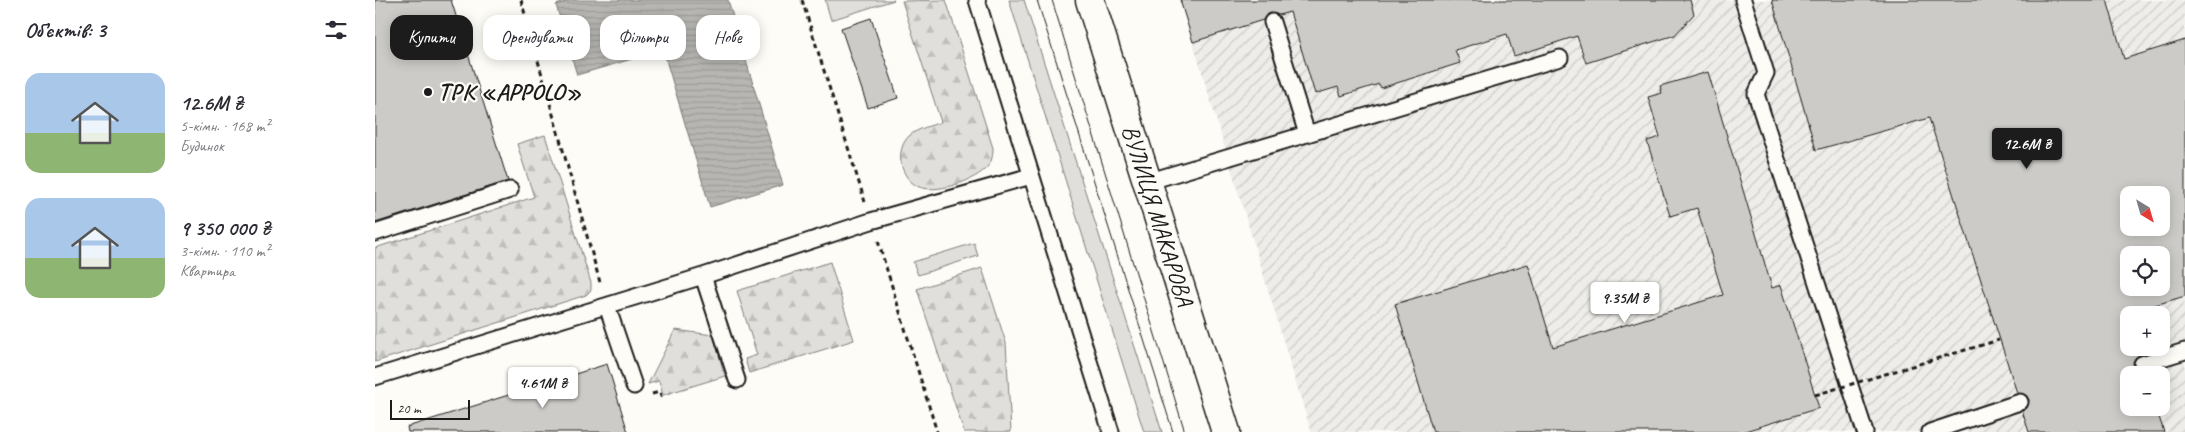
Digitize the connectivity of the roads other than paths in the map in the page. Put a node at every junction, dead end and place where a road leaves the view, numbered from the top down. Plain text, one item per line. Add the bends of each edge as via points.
1 (977, 0) edge
2 (1090, 0) edge
3 (1743, 0) edge
4 (1272, 22) dead end
5 (1560, 58) dead end
6 (1307, 134) junction
7 (1031, 176) junction
8 (1147, 182) junction
9 (509, 190) dead end
10 (375, 233) edge
11 (703, 276) junction
12 (607, 306) junction
13 (2185, 351) edge
14 (2142, 364) dead end
15 (375, 377) edge
16 (737, 380) dead end
17 (634, 386) dead end
18 (2020, 402) dead end
19 (1111, 432) edge
20 (1226, 432) edge
21 (1865, 432) edge
22 (1930, 432) edge

1 - 7 lane
2 - 8 main road, ВУЛИЦЯ МАКАРОВА
3 - 21 lane via 1766,73 1756,94
4 - 6 lane
5 - 6 lane
6 - 8 lane
7 - 11 lane via 871,221
7 - 19 lane
8 - 20 main road, ВУЛИЦЯ МАКАРОВА
9 - 10 lane
11 - 12 lane
11 - 16 lane
12 - 15 lane
12 - 17 lane
13 - 14 lane
18 - 22 lane

